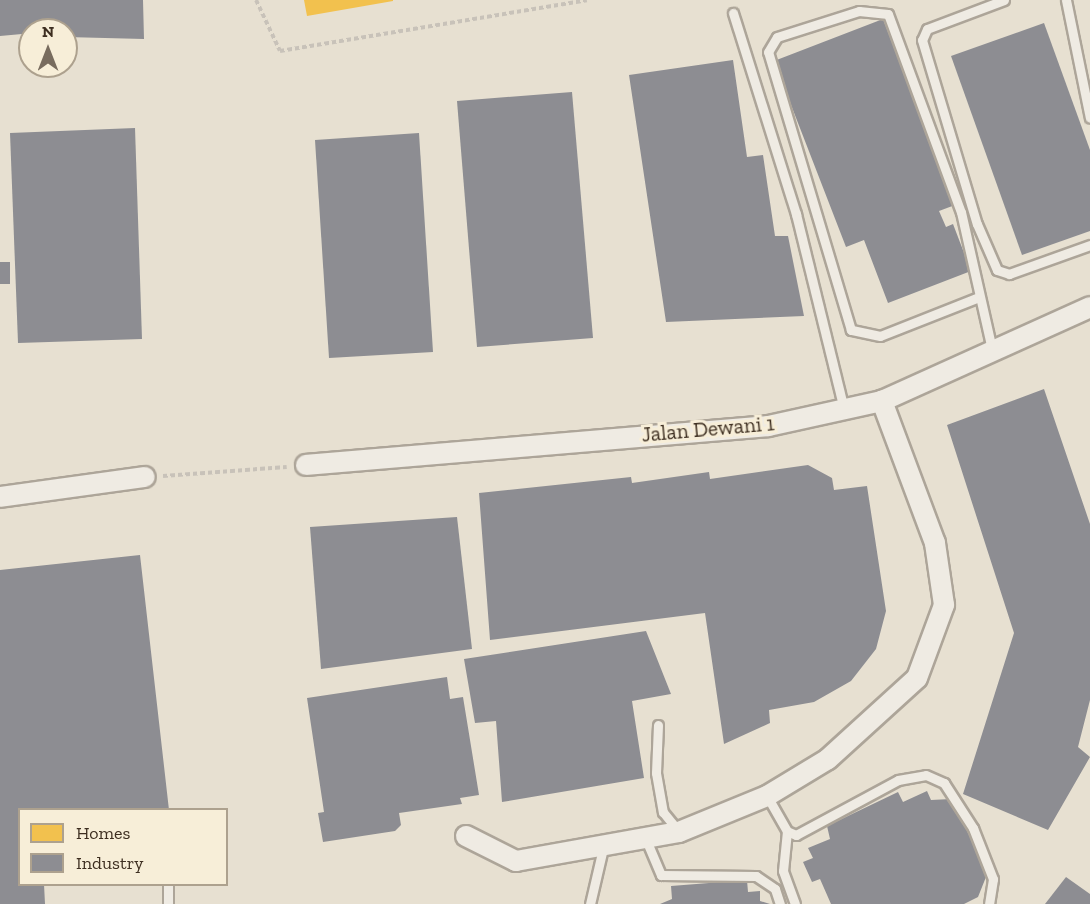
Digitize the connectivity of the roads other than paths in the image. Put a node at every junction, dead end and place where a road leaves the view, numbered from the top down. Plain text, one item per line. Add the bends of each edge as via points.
1 (1004, 0) edge
2 (1066, 0) edge
3 (733, 13) dead end
4 (1090, 117) edge
5 (1090, 245) edge
6 (979, 297) junction
7 (1090, 307) edge
8 (992, 350) junction
9 (882, 401) junction
10 (844, 410) junction
11 (306, 465) road end
12 (145, 477) road end
13 (0, 497) edge
14 (658, 725) dead end
15 (766, 796) junction
16 (788, 831) junction
17 (679, 832) junction
18 (466, 836) dead end
19 (647, 842) junction
20 (603, 848) junction
21 (168, 886) edge
22 (168, 904) edge
23 (590, 904) edge
24 (780, 904) edge
25 (795, 904) edge
26 (989, 904) edge

1 - 5 lane via 927,29 922,40 977,224 997,270 1009,274
2 - 4 lane
3 - 10 lane via 796,214
6 - 6 lane via 961,212 888,14 859,11 777,37 768,52 851,330 880,336
6 - 8 lane
7 - 8 street, Jalan Dewani 1
8 - 9 street, Jalan Dewani 1
9 - 10 street, Jalan Dewani 1
9 - 15 street via 935,543 944,605 917,678 828,759
10 - 11 street, Jalan Dewani 1 via 768,426
12 - 13 street
14 - 17 lane via 656,773 663,812
15 - 16 lane
15 - 17 street
16 - 25 lane via 783,871
16 - 26 lane via 808,832 897,780 926,774 944,783 973,828 993,879
17 - 19 street
18 - 20 street via 516,861
19 - 20 street
19 - 24 lane via 662,875 756,876 775,889
20 - 23 lane
21 - 22 lane

